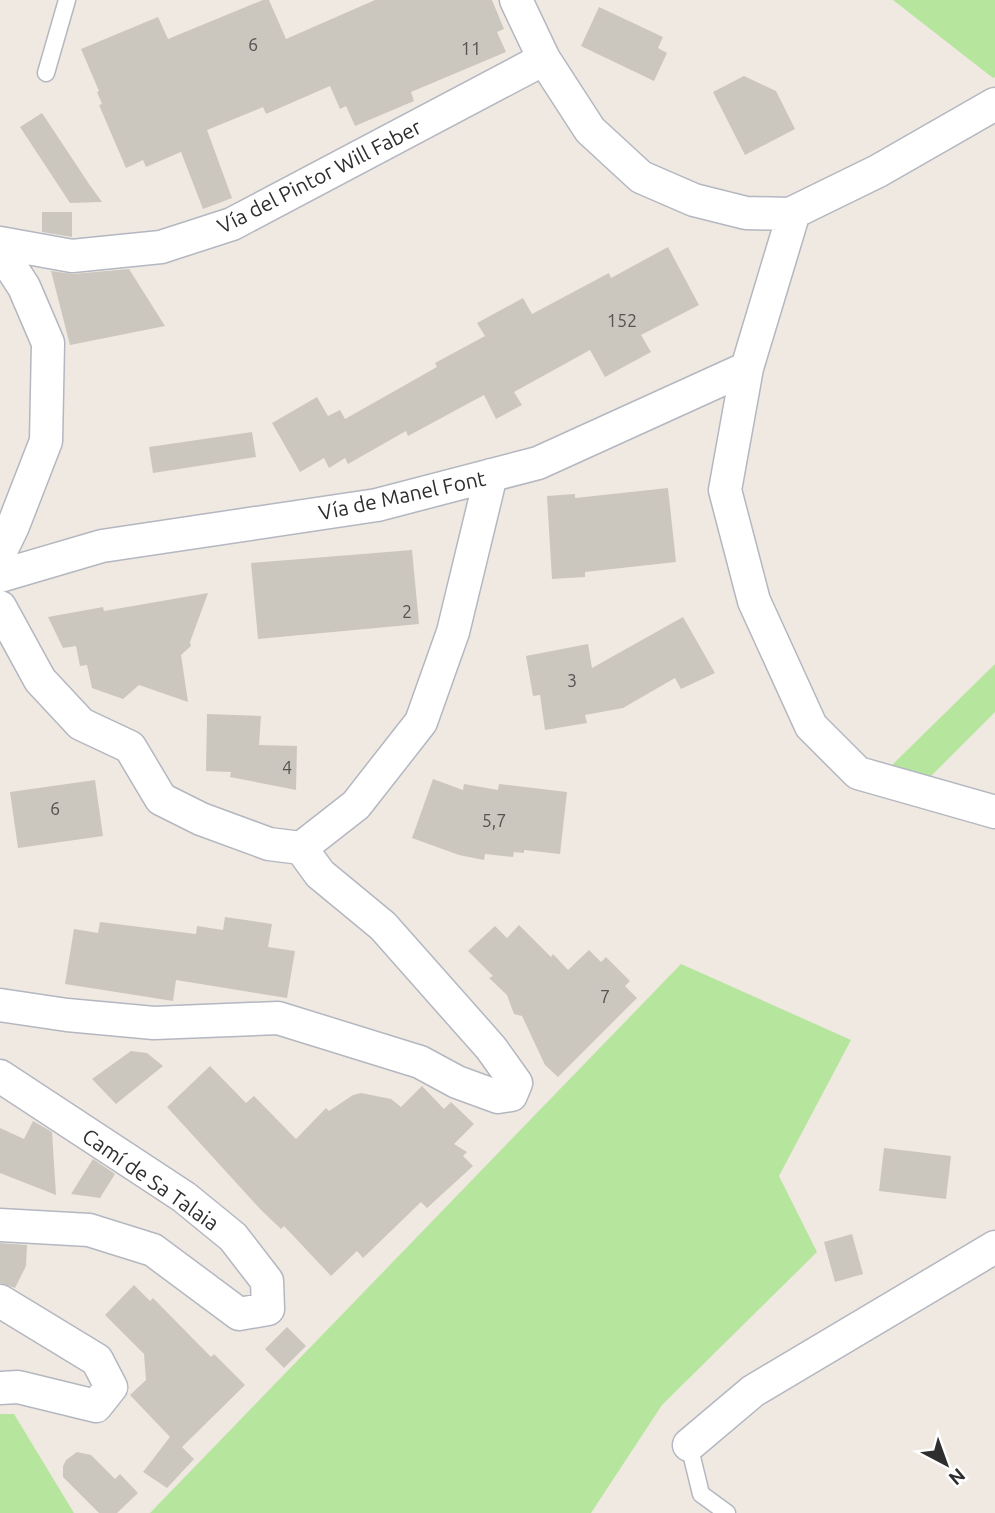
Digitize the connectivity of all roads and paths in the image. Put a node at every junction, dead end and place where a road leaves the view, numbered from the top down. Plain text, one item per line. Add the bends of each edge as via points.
1 (66, 0) edge
2 (516, 0) edge
3 (544, 59) junction
4 (46, 73) dead end
5 (995, 104) edge
6 (794, 212) junction
7 (0, 243) edge
8 (0, 250) edge
9 (747, 368) junction
10 (491, 475) junction
11 (0, 553) edge
12 (0, 576) edge
13 (0, 607) edge
14 (995, 812) edge
15 (301, 848) junction
16 (0, 1005) edge
17 (0, 1076) edge
18 (0, 1225) edge
19 (995, 1247) edge
20 (0, 1301) edge
21 (0, 1388) edge
22 (689, 1445) joint
23 (727, 1513) edge

1 - 4 lane
2 - 3 street
3 - 6 street via 590,130 641,177 694,200 746,213
3 - 7 street, Vía del Pintor Will Faber via 232,225 161,247 72,256
5 - 6 street via 878,172
6 - 9 street
8 - 11 street via 24,287 48,342 46,441
9 - 10 street, Vía de Manel Font via 538,463
9 - 14 street via 725,490 754,601 811,726 858,773
10 - 12 street, Vía de Manel Font via 377,505 102,546
10 - 15 street via 453,632 421,722 356,805
13 - 15 street via 40,680 81,724 130,747 161,799 269,844
15 - 16 street via 320,874 383,926 491,1048 516,1083 512,1095 498,1097 420,1062 278,1018 154,1023
17 - 18 street, Camí de Sa Talaia via 184,1197 233,1237 267,1282 268,1309 239,1314 153,1251 89,1230
19 - 22 street via 753,1391
20 - 21 street via 97,1360 111,1387 96,1406 18,1387
22 - 23 lane via 701,1494

